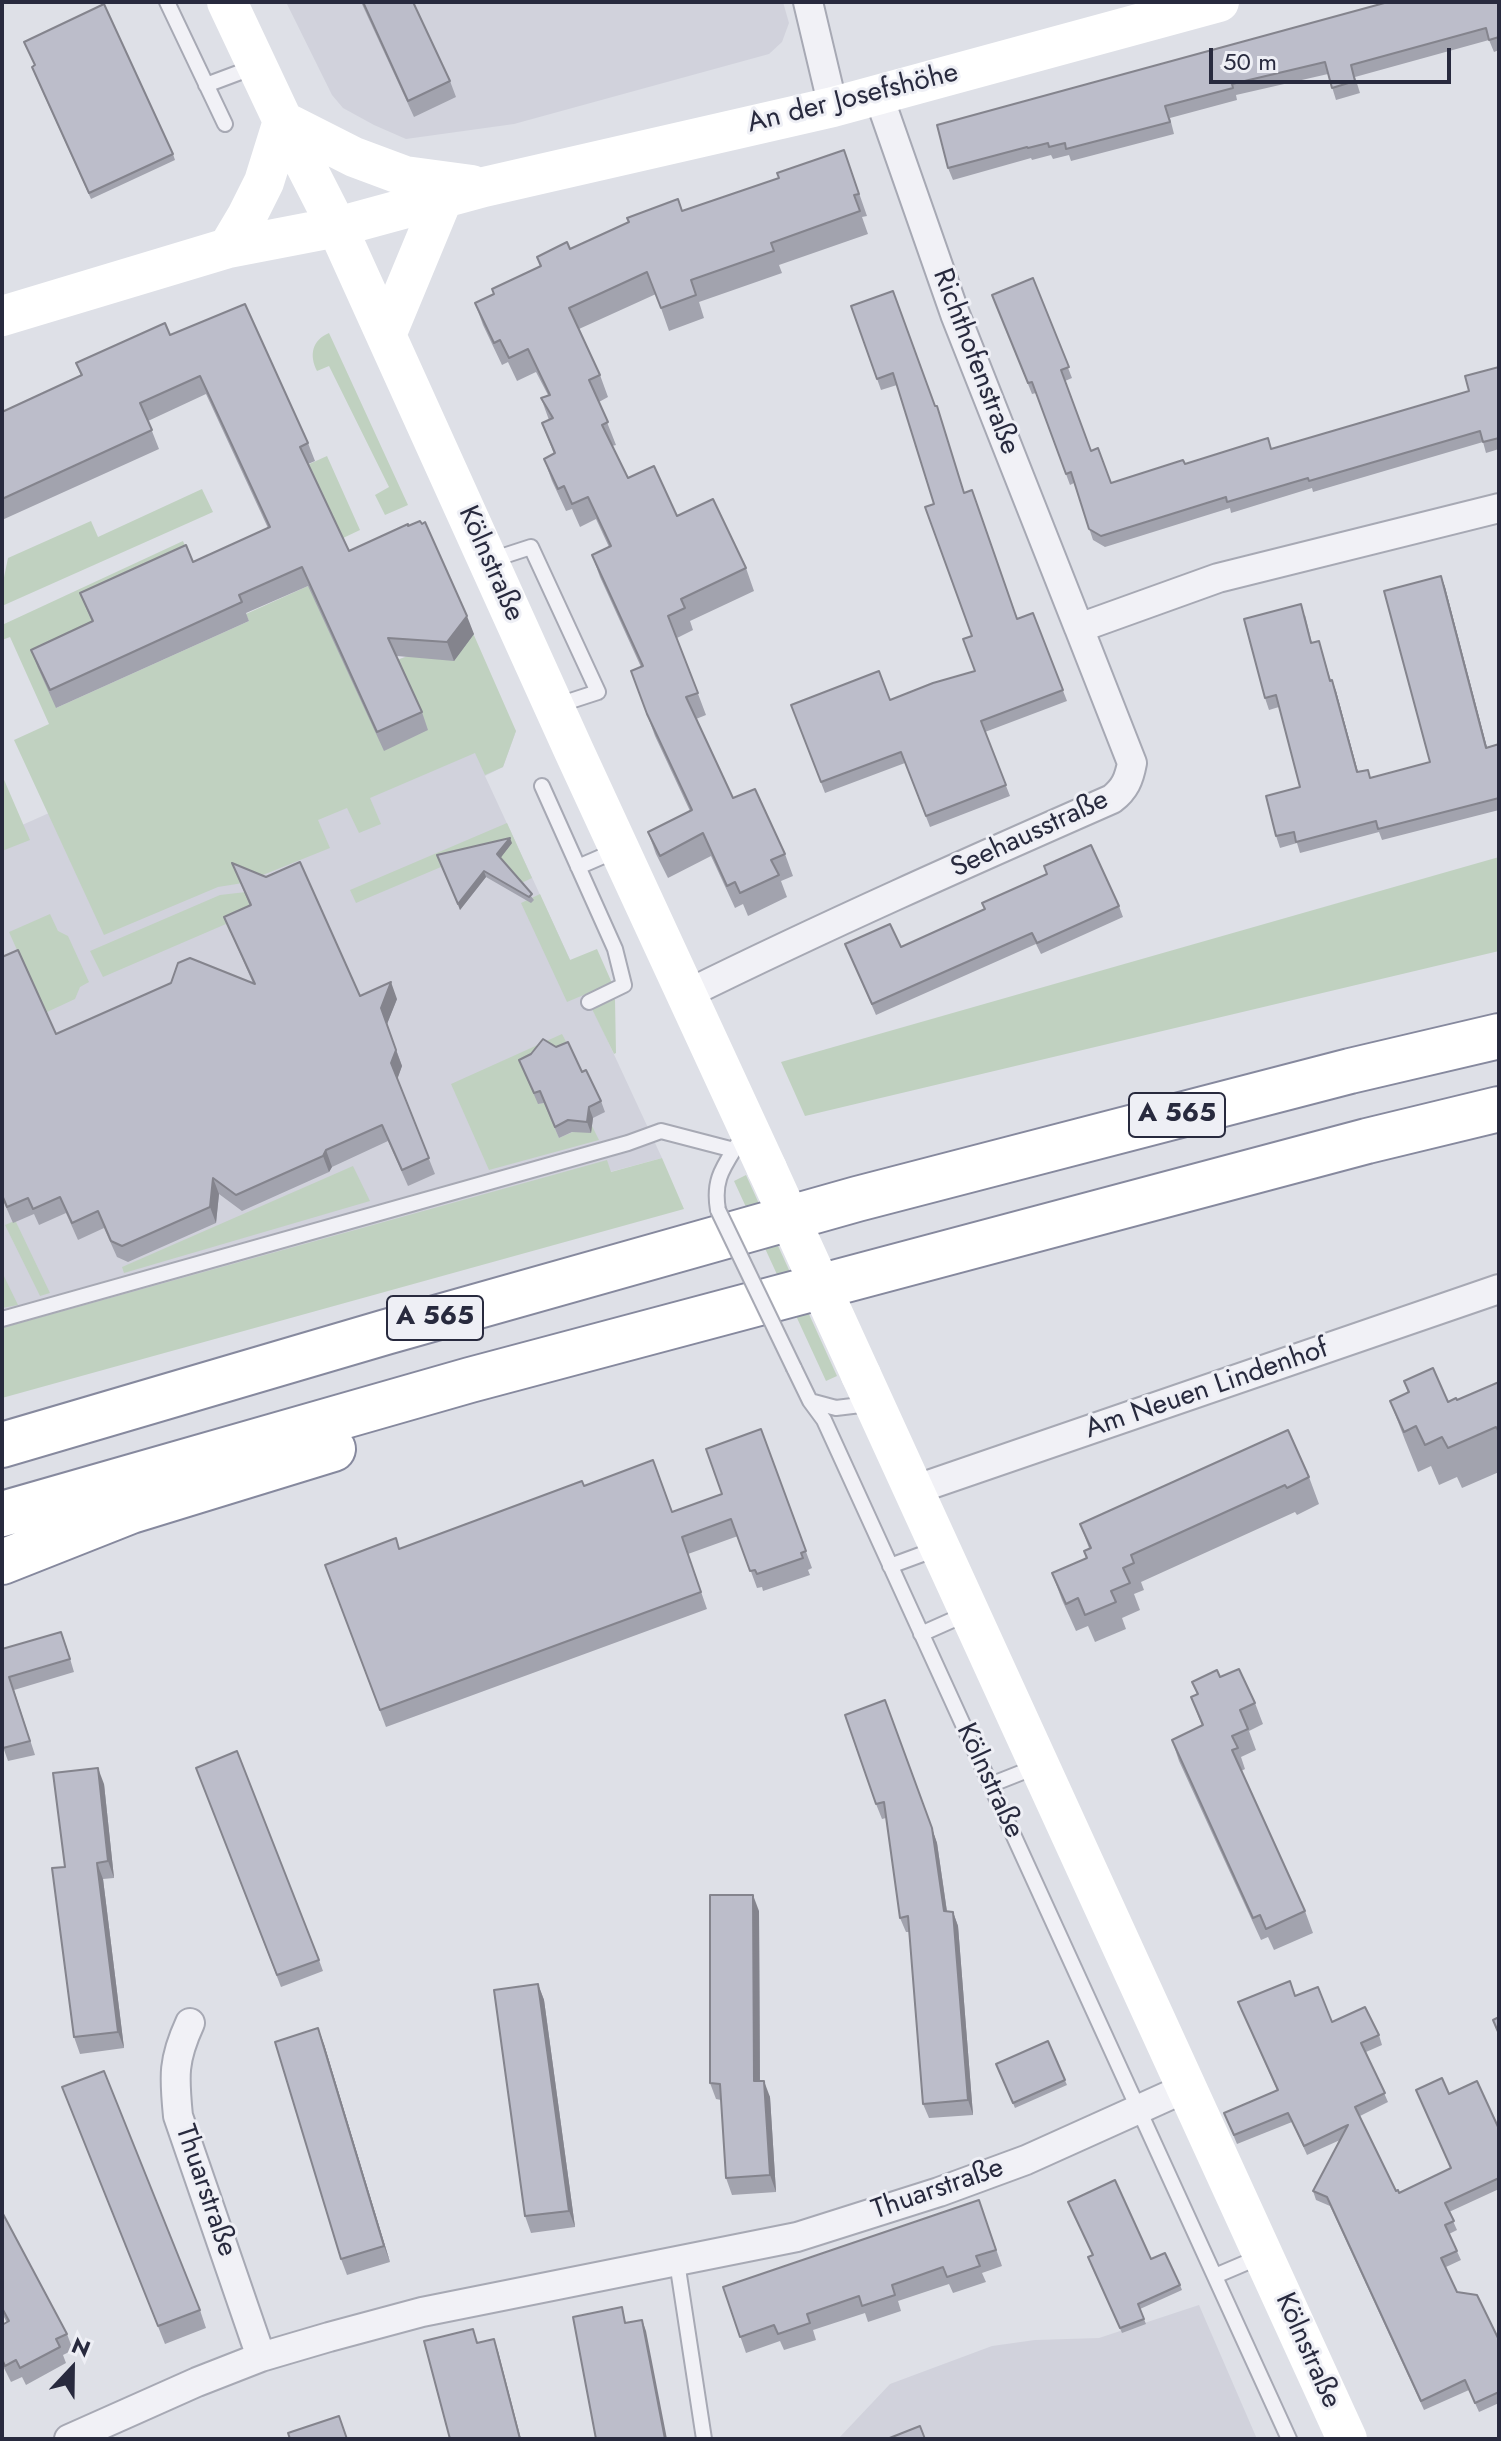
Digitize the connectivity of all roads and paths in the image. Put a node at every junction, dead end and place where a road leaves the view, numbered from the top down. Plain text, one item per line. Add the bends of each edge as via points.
1 (167, 2) edge
2 (227, 2) edge
3 (808, 2) edge
4 (1219, 2) edge
5 (258, 66) junction
6 (206, 85) junction
7 (878, 94) junction
8 (833, 107) junction
9 (283, 121) junction
10 (225, 124) dead end
11 (484, 187) junction
12 (442, 200) junction
13 (337, 227) junction
14 (228, 248) junction
15 (2, 316) edge
16 (386, 335) junction
17 (1499, 508) edge
18 (1079, 628) junction
19 (542, 786) dead end
20 (620, 849) junction
21 (578, 867) junction
22 (687, 994) junction
23 (589, 1002) dead end
24 (1499, 1036) edge
25 (1499, 1109) edge
26 (750, 1149) junction
27 (1499, 1289) edge
28 (2, 1319) edge
29 (627, 1339) junction
30 (867, 1389) junction
31 (810, 1401) junction
32 (6, 1443) edge
33 (914, 1490) junction
34 (2, 1514) edge
35 (940, 1548) junction
36 (2, 1562) edge
37 (890, 1566) junction
38 (970, 1613) junction
39 (921, 1634) junction
40 (1040, 1766) junction
41 (990, 1785) junction
42 (190, 2023) dead end
43 (1188, 2087) junction
44 (1139, 2109) junction
45 (1265, 2255) junction
46 (677, 2262) junction
47 (1215, 2276) junction
48 (261, 2357) junction
49 (69, 2439) edge
50 (704, 2439) edge
51 (1289, 2439) edge
52 (1347, 2439) edge

1 - 6 lane
2 - 5 main road, Kölnstraße
3 - 8 street
4 - 7 main road, An der Josefshöhe
5 - 6 lane
5 - 9 main road, Kölnstraße
6 - 10 lane
7 - 8 main road, An der Josefshöhe
7 - 18 street, Richthofenstraße via 955,314
8 - 11 main road, An der Josefshöhe
9 - 11 main road, An der Josefshöhe via 405,176
9 - 13 main road, Kölnstraße
9 - 14 main road via 264,182
11 - 12 main road, An der Josefshöhe
12 - 13 main road, An der Josefshöhe
12 - 16 main road
13 - 14 main road, An der Josefshöhe
13 - 16 main road, Kölnstraße
14 - 15 main road, An der Josefshöhe
16 - 20 main road, Kölnstraße
17 - 18 street via 1218,578
18 - 22 street, Seehausstraße via 1132,763 1121,792
19 - 21 lane
20 - 21 lane
20 - 22 main road, Kölnstraße
21 - 23 lane via 615,949 624,985
22 - 26 main road, Kölnstraße
24 - 32 highway, A 565 via 871,1195
25 - 29 highway, A 565
26 - 28 lane via 661,1131
26 - 30 main road, Kölnstraße, bridge
26 - 31 lane, Kölnstraße, bridge via 721,1172 715,1192 718,1210
27 - 33 street, Am Neuen Lindenhof
29 - 34 highway, A 565
29 - 36 highway via 342,1446 131,1511
30 - 31 lane via 836,1408
30 - 33 main road, Kölnstraße
31 - 37 lane, Kölnstraße via 824,1420
33 - 35 main road, Kölnstraße
35 - 37 lane
35 - 38 main road, Kölnstraße
37 - 39 lane, Kölnstraße
38 - 39 lane
38 - 40 main road, Kölnstraße
39 - 41 lane, Kölnstraße
40 - 41 lane
40 - 43 main road, Kölnstraße
41 - 44 lane, Kölnstraße
42 - 48 street, Thuarstraße via 177,2052 178,2116
43 - 44 street, Thuarstraße
43 - 45 main road, Kölnstraße
44 - 46 street, Thuarstraße via 939,2192 797,2237
44 - 47 lane, Kölnstraße
45 - 47 lane
45 - 52 main road, Kölnstraße
46 - 48 street, Thuarstraße via 422,2312
46 - 50 lane
47 - 51 lane, Kölnstraße
48 - 49 street, Thuarstraße

